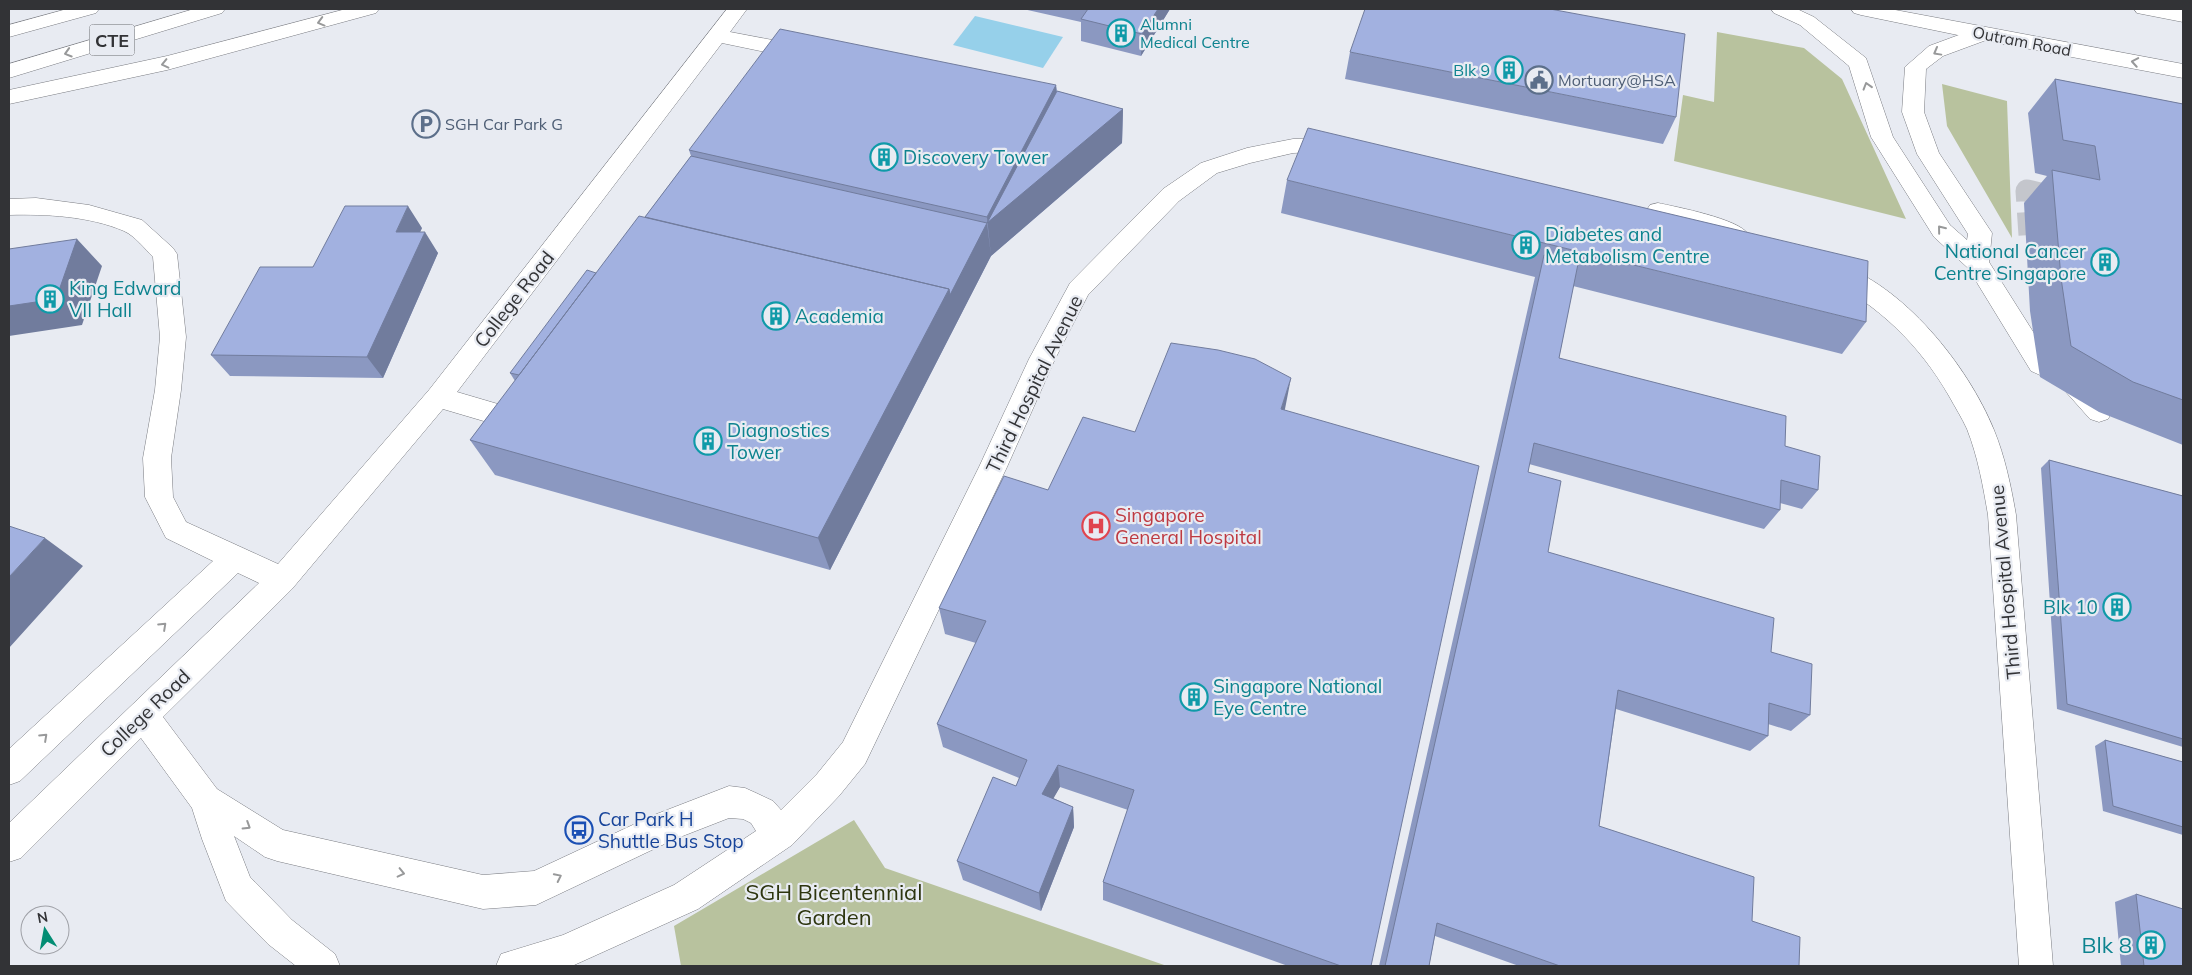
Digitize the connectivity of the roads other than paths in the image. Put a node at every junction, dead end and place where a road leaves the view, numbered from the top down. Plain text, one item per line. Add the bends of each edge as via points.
1 (89, 9) edge
2 (215, 9) edge
3 (368, 9) edge
4 (737, 9) edge
5 (1781, 9) edge
6 (1861, 9) edge
7 (2144, 9) edge
8 (2183, 16) edge
9 (9, 31) edge
10 (1982, 34) junction
11 (718, 36) junction
12 (824, 56) edge
13 (9, 71) edge
14 (2183, 71) edge
15 (9, 97) edge
16 (1354, 145) edge
17 (1634, 206) edge
18 (9, 207) edge
19 (1761, 242) edge
20 (1813, 262) edge
21 (1977, 262) junction
22 (532, 395) edge
23 (438, 397) junction
24 (2099, 412) dead end
25 (235, 558) junction
26 (282, 580) junction
27 (142, 716) junction
28 (9, 770) edge
29 (206, 800) junction
30 (780, 834) junction
31 (9, 846) edge
32 (323, 966) edge
33 (513, 966) edge
34 (2036, 966) edge

1 - 9 main road, CTE
2 -> 13 main road, CTE
3 -> 15 main road via 167,64
4 - 11 main road, College Road
21 -> 5 main road via 1942,231 1882,137 1859,63 1807,21
6 - 10 main road, Outram Road
7 - 8 main road
14 -> 10 main road, Outram Road
10 -> 21 main road via 1936,51 1916,67 1913,112 1928,154 1980,233
11 - 12 main road
11 - 23 main road, College Road
16 - 30 main road, Third Hospital Avenue via 1293,146 1209,168 1171,195 1079,289 1042,359 989,476 854,753
17 - 19 main road via 1701,221
18 - 25 main road via 36,206 89,213 134,226 165,254 173,337 157,458 159,498 176,530
20 - 34 main road, Third Hospital Avenue via 1875,293 1908,321 1935,351 1982,432 1995,474 2002,515
21 - 24 main road via 2040,364 2067,376
22 - 23 main road via 514,419
23 - 26 main road, College Road
25 - 26 main road
28 -> 25 main road
26 - 27 main road, College Road
27 - 29 main road
27 - 31 main road, College Road
29 -> 30 main road via 277,845 482,892 536,888 666,826 729,802 745,804 762,812
29 - 32 main road via 238,888 280,932
30 - 33 main road, Third Hospital Avenue via 686,897 565,952

